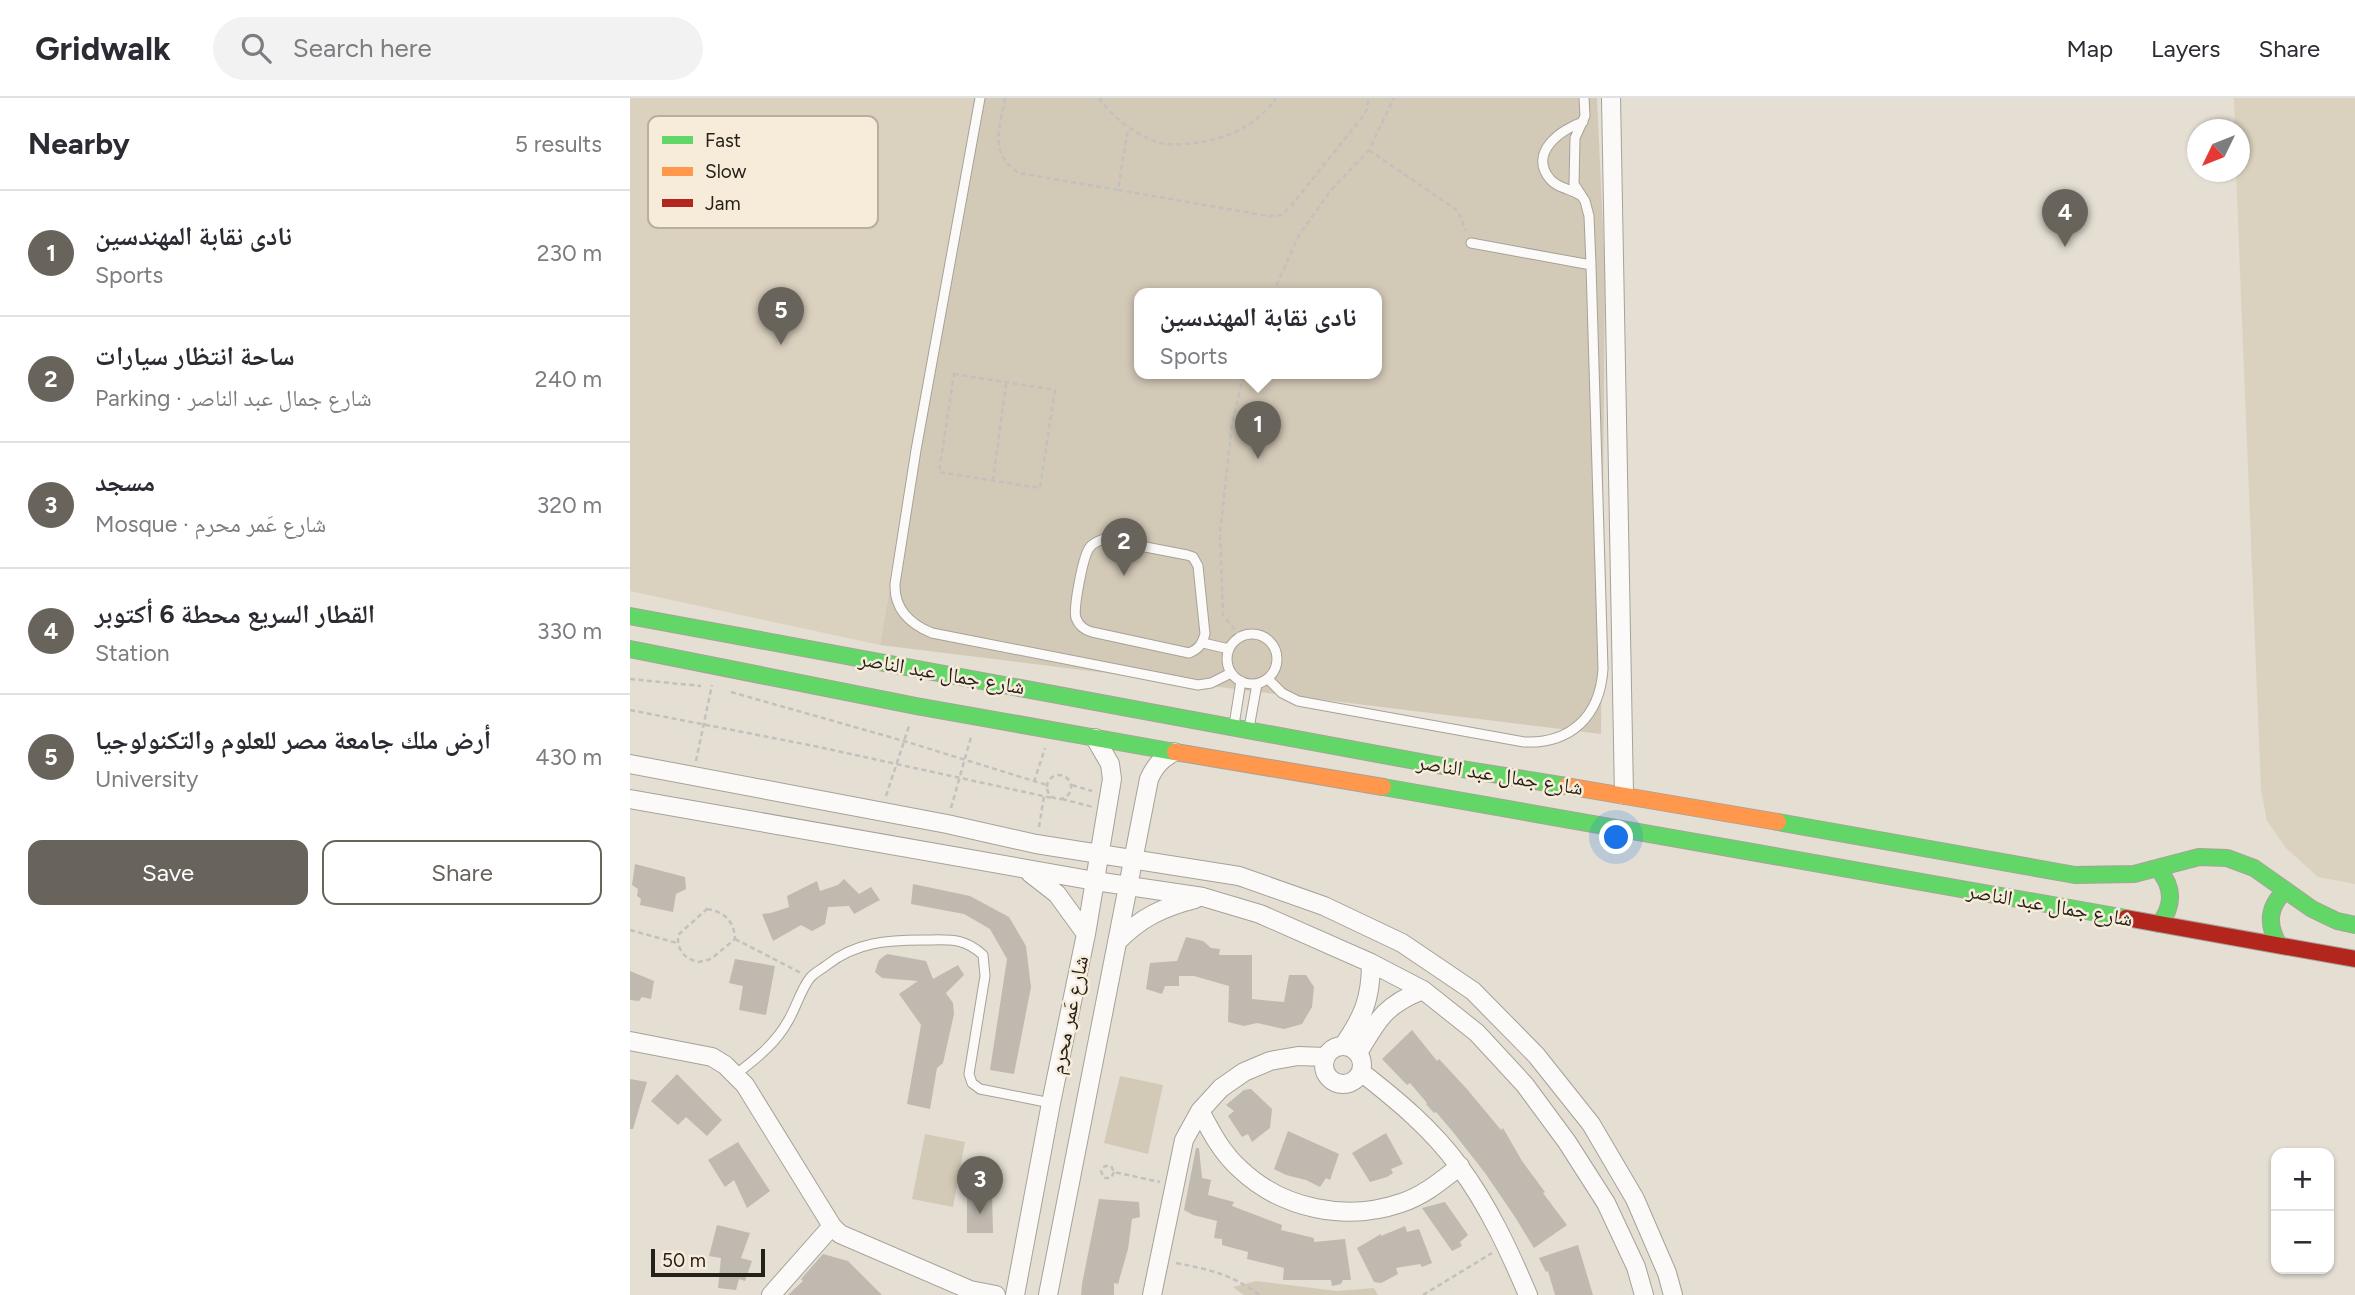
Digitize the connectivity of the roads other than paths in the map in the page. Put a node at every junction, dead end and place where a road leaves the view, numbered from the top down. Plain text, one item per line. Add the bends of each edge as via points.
1 (980, 98) edge
2 (1584, 98) edge
3 (1611, 98) edge
4 (1583, 122) junction
5 (1581, 195) junction
6 (1471, 243) road end
7 (1591, 265) junction
8 (630, 616) edge
9 (1203, 643) junction
10 (630, 649) edge
11 (1229, 649) junction
12 (1231, 673) junction
13 (1268, 679) junction
14 (1241, 681) junction
15 (1257, 684) junction
16 (1241, 728) junction
17 (1095, 738) junction
18 (1174, 752) junction
19 (630, 764) edge
20 (1437, 765) junction
21 (1624, 795) junction
22 (1436, 796) junction
23 (630, 799) edge
24 (1100, 854) junction
25 (1133, 858) junction
26 (1021, 868) junction
27 (2158, 869) junction
28 (1095, 881) junction
29 (1129, 885) junction
30 (2286, 891) junction
31 (1203, 897) junction
32 (2158, 924) junction
33 (2355, 925) edge
34 (1087, 934) junction
35 (1117, 942) junction
36 (2278, 945) junction
37 (2355, 959) edge
38 (1371, 963) junction
39 (1423, 990) junction
40 (630, 1041) edge
41 (1350, 1049) junction
42 (1326, 1057) junction
43 (1361, 1072) junction
44 (736, 1074) junction
45 (1051, 1103) junction
46 (1200, 1111) junction
47 (1460, 1166) junction
48 (832, 1226) junction
49 (970, 1292) edge
50 (771, 1295) edge
51 (996, 1295) edge
52 (1015, 1295) edge
53 (1048, 1295) edge
54 (1152, 1295) edge
55 (1528, 1295) edge
56 (1644, 1295) edge
57 (1673, 1295) edge

1 - 12 lane via 916,450 895,584 898,604 914,624 932,633 1198,685
2 - 4 lane
3 - 21 street
4 - 5 lane via 1576,138 1574,184
4 - 5 lane via 1549,142 1544,154 1549,179
5 - 7 lane via 1589,216
6 - 7 lane
7 - 13 lane via 1603,669 1599,696 1585,719 1563,736 1524,742 1298,701 1282,694
8 - 16 main road, شارع جمال عبد الناصر
9 - 9 lane via 1189,653 1080,626 1075,608 1087,550 1104,539 1193,557 1198,566
9 - 11 lane
10 - 17 main road, شارع جمال عبد الناصر
11 - 12 lane
11 - 13 lane via 1240,636 1256,634 1271,641 1277,665
12 - 14 lane
13 - 15 lane
14 - 15 lane
14 - 16 lane
15 - 16 lane
16 - 20 main road, شارع جمال عبد الناصر
17 - 18 main road, شارع جمال عبد الناصر
17 - 24 street, شارع عَمر محرم via 1110,764 1112,779
18 - 22 main road, شارع جمال عبد الناصر
18 - 25 street, شارع عَمر محرم via 1154,767 1149,779
19 - 24 street
20 - 21 main road, شارع جمال عبد الناصر
20 - 22 main road via 1443,778
21 - 27 main road, شارع جمال عبد الناصر via 2075,875 2114,876
22 - 32 main road, شارع جمال عبد الناصر
23 - 26 street
24 - 25 street
24 - 28 street, شارع عَمر محرم
25 - 29 street, شارع عَمر محرم
25 - 57 street via 1239,876 1324,906 1402,943 1473,992 1536,1055 1591,1124 1635,1199
26 - 28 street
26 - 34 street via 1057,894
27 - 30 main road, شارع جمال عبد الناصر via 2199,858 2227,858 2254,868
27 - 32 main road via 2168,881 2171,897 2168,912
28 - 29 street
28 - 34 street, شارع عَمر محرم
29 - 31 street
29 - 35 street, شارع عَمر محرم
30 - 33 main road, شارع جمال عبد الناصر via 2312,909
30 - 36 main road via 2270,916
31 - 35 street via 1155,911
31 - 38 street via 1260,914
32 - 36 main road, شارع جمال عبد الناصر
34 - 45 street, شارع عَمر محرم
35 - 53 street, شارع عَمر محرم
36 - 37 main road, شارع جمال عبد الناصر
38 - 39 street
38 - 41 street via 1367,1004
39 - 41 street via 1401,998
39 - 56 street via 1477,1033 1525,1085 1567,1142 1606,1203
40 - 44 street via 712,1057
41 - 42 street via 1330,1051
41 - 43 street via 1361,1059
42 - 43 street via 1326,1072 1336,1082 1350,1082
42 - 46 street via 1270,1061 1244,1072
43 - 47 street via 1413,1115
44 - 45 lane via 756,1060 787,1024 810,978 836,958 888,940 960,940 983,955 985,976 970,1079 980,1089
44 - 48 street
45 - 52 street, شارع عَمر محرم
46 - 47 street via 1239,1169 1267,1190 1333,1212 1368,1211 1401,1203 1433,1188
46 - 54 street via 1184,1140
47 - 55 street via 1507,1244
48 - 49 street via 850,1239
48 - 50 street
49 - 51 street

